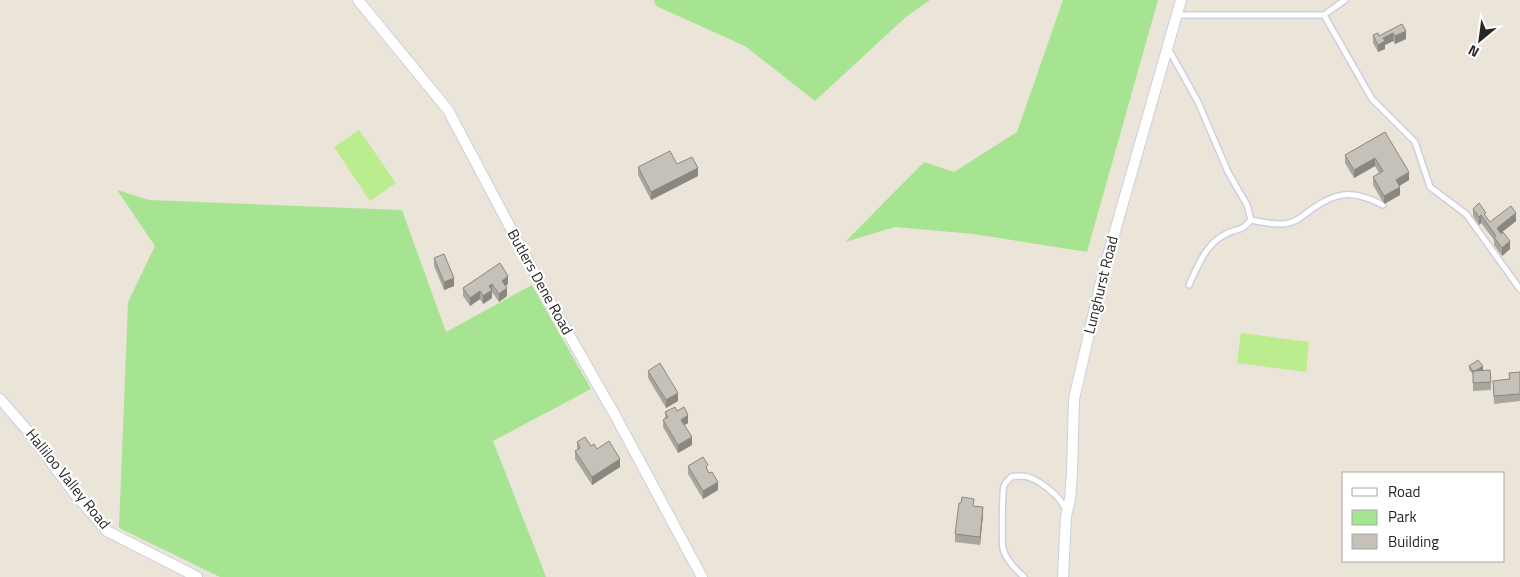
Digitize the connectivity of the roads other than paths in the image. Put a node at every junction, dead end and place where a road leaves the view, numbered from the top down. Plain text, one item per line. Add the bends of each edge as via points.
1 (358, 0) edge
2 (1181, 0) edge
3 (1344, 0) edge
4 (1178, 15) junction
5 (1324, 15) junction
6 (1168, 48) junction
7 (1383, 205) dead end
8 (1251, 220) junction
9 (1189, 285) dead end
10 (1520, 289) edge
11 (0, 399) edge
12 (1066, 516) junction
13 (197, 577) edge
14 (702, 577) edge
15 (1024, 577) edge
16 (1063, 577) edge

1 - 14 street, Butlers Dene Road via 448,110
2 - 4 street, Lunghurst Road
3 - 5 lane
4 - 5 lane
4 - 6 street, Lunghurst Road
5 - 10 lane via 1372,99 1416,142 1430,187 1466,214
6 - 8 lane via 1198,102
6 - 12 street, Lunghurst Road via 1103,273 1074,399 1072,473
7 - 8 lane via 1365,196 1338,195 1324,200 1288,224
8 - 9 lane via 1243,229 1224,234 1205,251
11 - 13 street, Halliloo Valley Road via 107,531
12 - 15 lane via 1064,503 1047,487 1025,476 1011,477 1003,486 1002,548
12 - 16 street, Lunghurst Road

